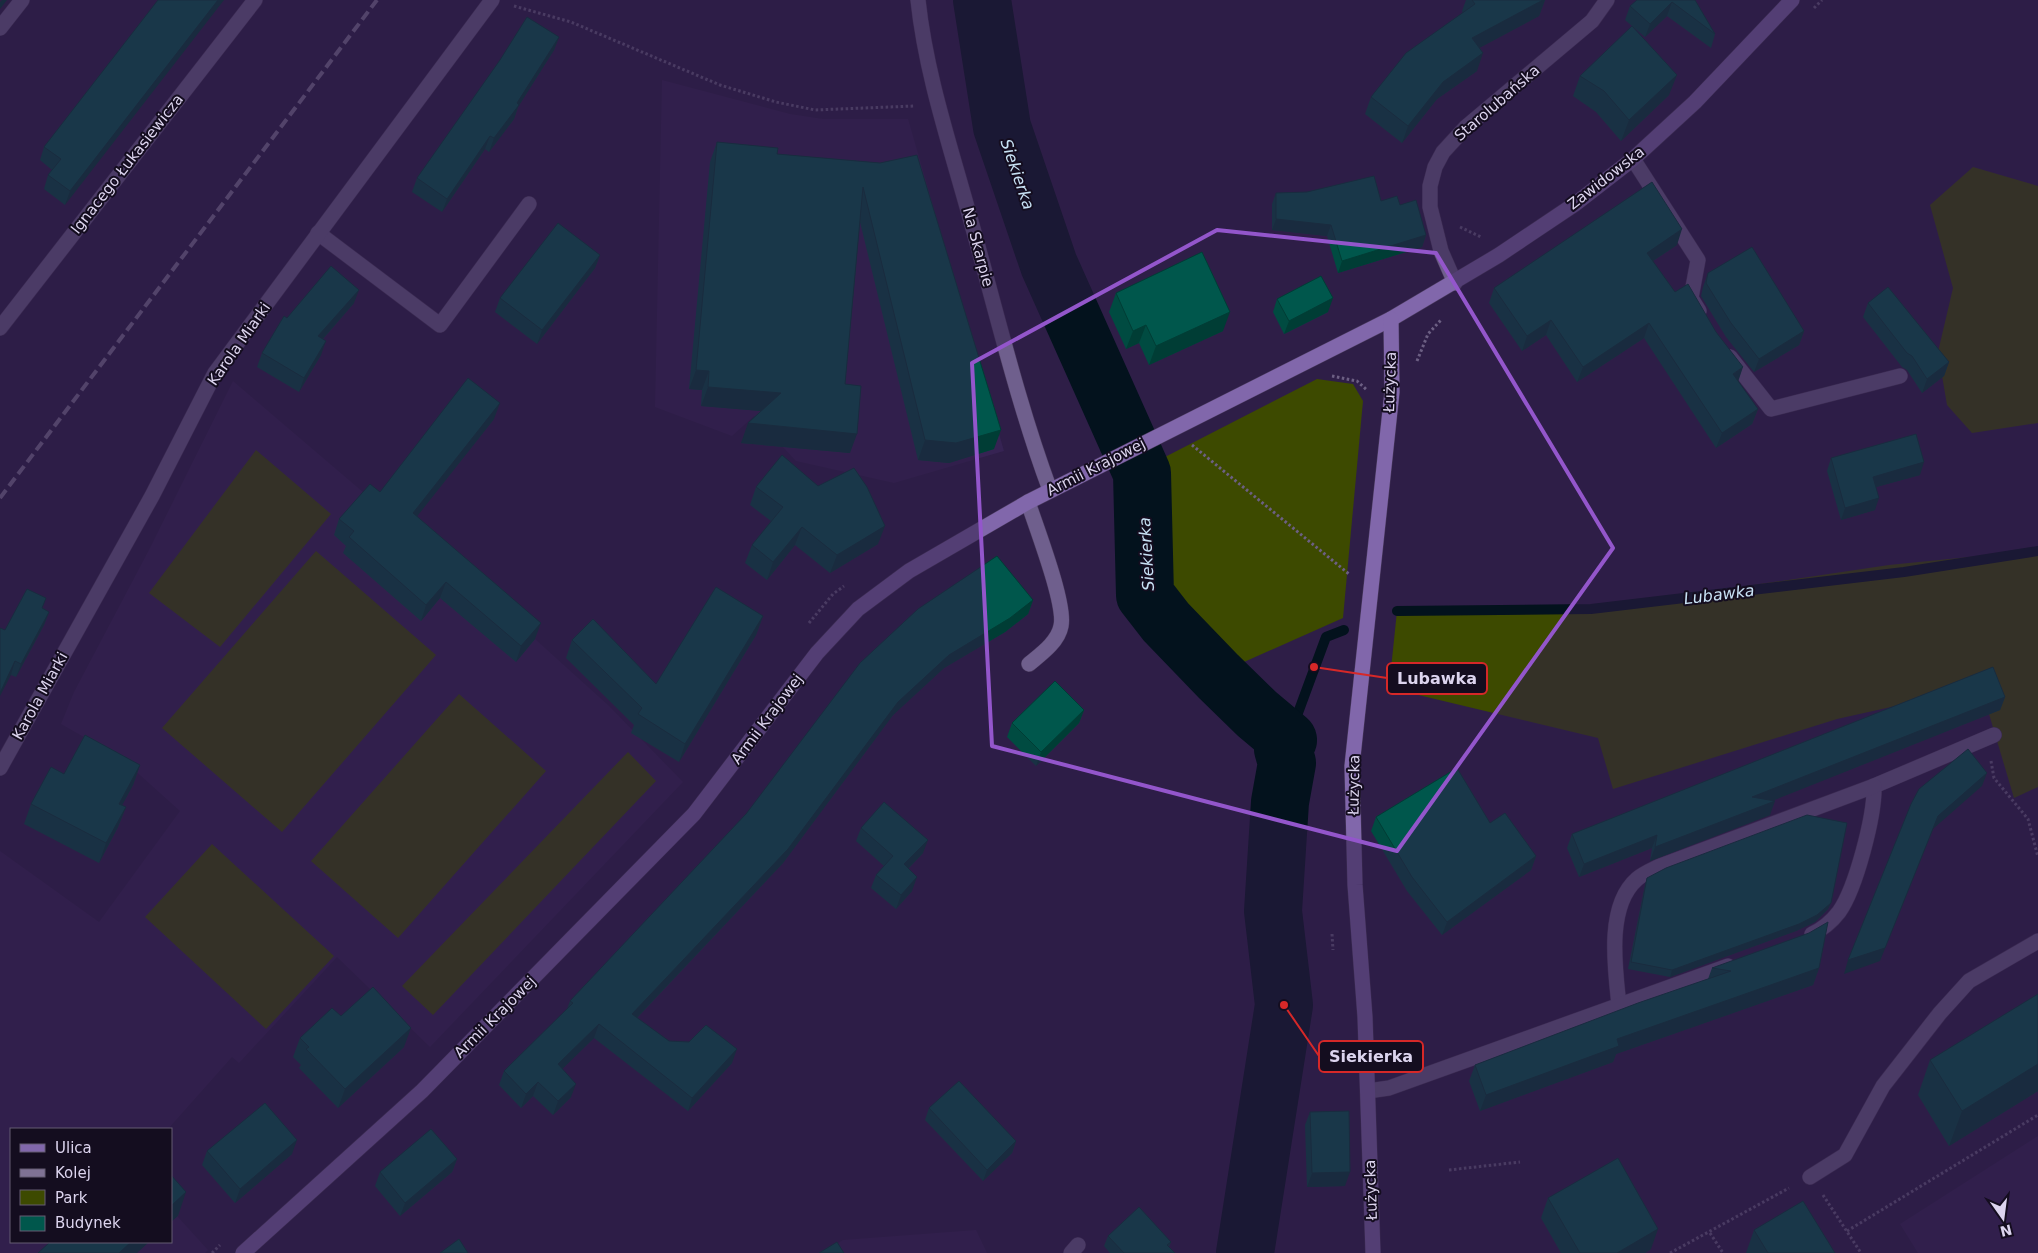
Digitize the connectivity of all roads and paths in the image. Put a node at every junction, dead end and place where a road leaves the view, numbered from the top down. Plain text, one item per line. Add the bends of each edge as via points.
1 (22, 0) edge
2 (255, 0) edge
3 (492, 0) edge
4 (918, 0) edge
5 (1607, 0) edge
6 (1792, 0) edge
7 (514, 5) dead end
8 (0, 28) edge
9 (939, 102) junction
10 (1633, 159) junction
11 (530, 204) dead end
12 (1455, 223) dead end
13 (318, 233) junction
14 (1485, 236) dead end
15 (1455, 283) junction
16 (1391, 319) junction
17 (1705, 320) edge
18 (0, 328) edge
19 (1718, 342) edge
20 (1900, 376) dead end
21 (1187, 440) dead end
22 (1050, 490) junction
23 (1028, 502) junction
24 (1350, 575) dead end
25 (848, 583) dead end
26 (804, 630) dead end
27 (1029, 664) dead end
28 (1994, 735) dead end
29 (1977, 743) junction
30 (0, 768) edge
31 (1874, 786) junction
32 (2038, 857) edge
33 (1800, 940) edge
34 (2038, 941) edge
35 (1746, 960) edge
36 (1619, 1005) junction
37 (1368, 1091) junction
38 (2038, 1114) edge
39 (1520, 1162) dead end
40 (1449, 1170) dead end
41 (1810, 1177) junction
42 (1847, 1231) junction
43 (1710, 1232) junction
44 (226, 1240) dead end
45 (212, 1253) edge
46 (243, 1253) edge
47 (1373, 1253) edge
48 (1670, 1253) edge
49 (1723, 1253) edge
50 (1862, 1253) edge

1 - 8 street
2 - 18 street, Ignacego Łukasiewicza
3 - 13 street, Karola Miarki
4 - 9 street, Na Skarpie
5 - 15 street, Starolubańska via 1592,21 1466,127 1443,152 1430,186 1430,207 1441,251
6 - 10 main road, Zawidowska via 1695,102
7 - 9 path via 571,22 720,85 776,102 816,110 904,108
9 - 22 street, Na Skarpie via 1032,442
10 - 15 main road, Zawidowska via 1575,204
10 - 17 street via 1698,260 1692,298
11 - 13 street via 440,325
12 - 14 path via 1468,233
13 - 30 street, Karola Miarki via 216,373 152,496
15 - 16 main road, Zawidowska
16 - 22 main road, Armii Krajowej
16 - 37 main road, Łużycka via 1392,392 1352,766 1355,885
19 - 20 street via 1771,409
21 - 24 path
22 - 23 main road, Armii Krajowej
23 - 27 street via 1061,616 1057,636
23 - 46 main road, Armii Krajowej via 909,571 858,609 817,653 694,814 422,1090
25 - 26 path via 833,594
28 - 29 street
29 - 31 street
29 - 32 path via 1991,761 1994,778 2028,819
31 - 33 street via 1871,819 1848,894 1833,919
31 - 36 street via 1660,866 1637,879 1625,894 1618,914
34 - 41 street via 1969,981 1883,1086 1845,1154
35 - 36 street
36 - 37 street via 1388,1088
37 - 47 main road, Łużycka
38 - 42 path
39 - 40 path
41 - 42 path
41 - 43 path
42 - 50 path
43 - 48 path
43 - 49 path
44 - 45 path

